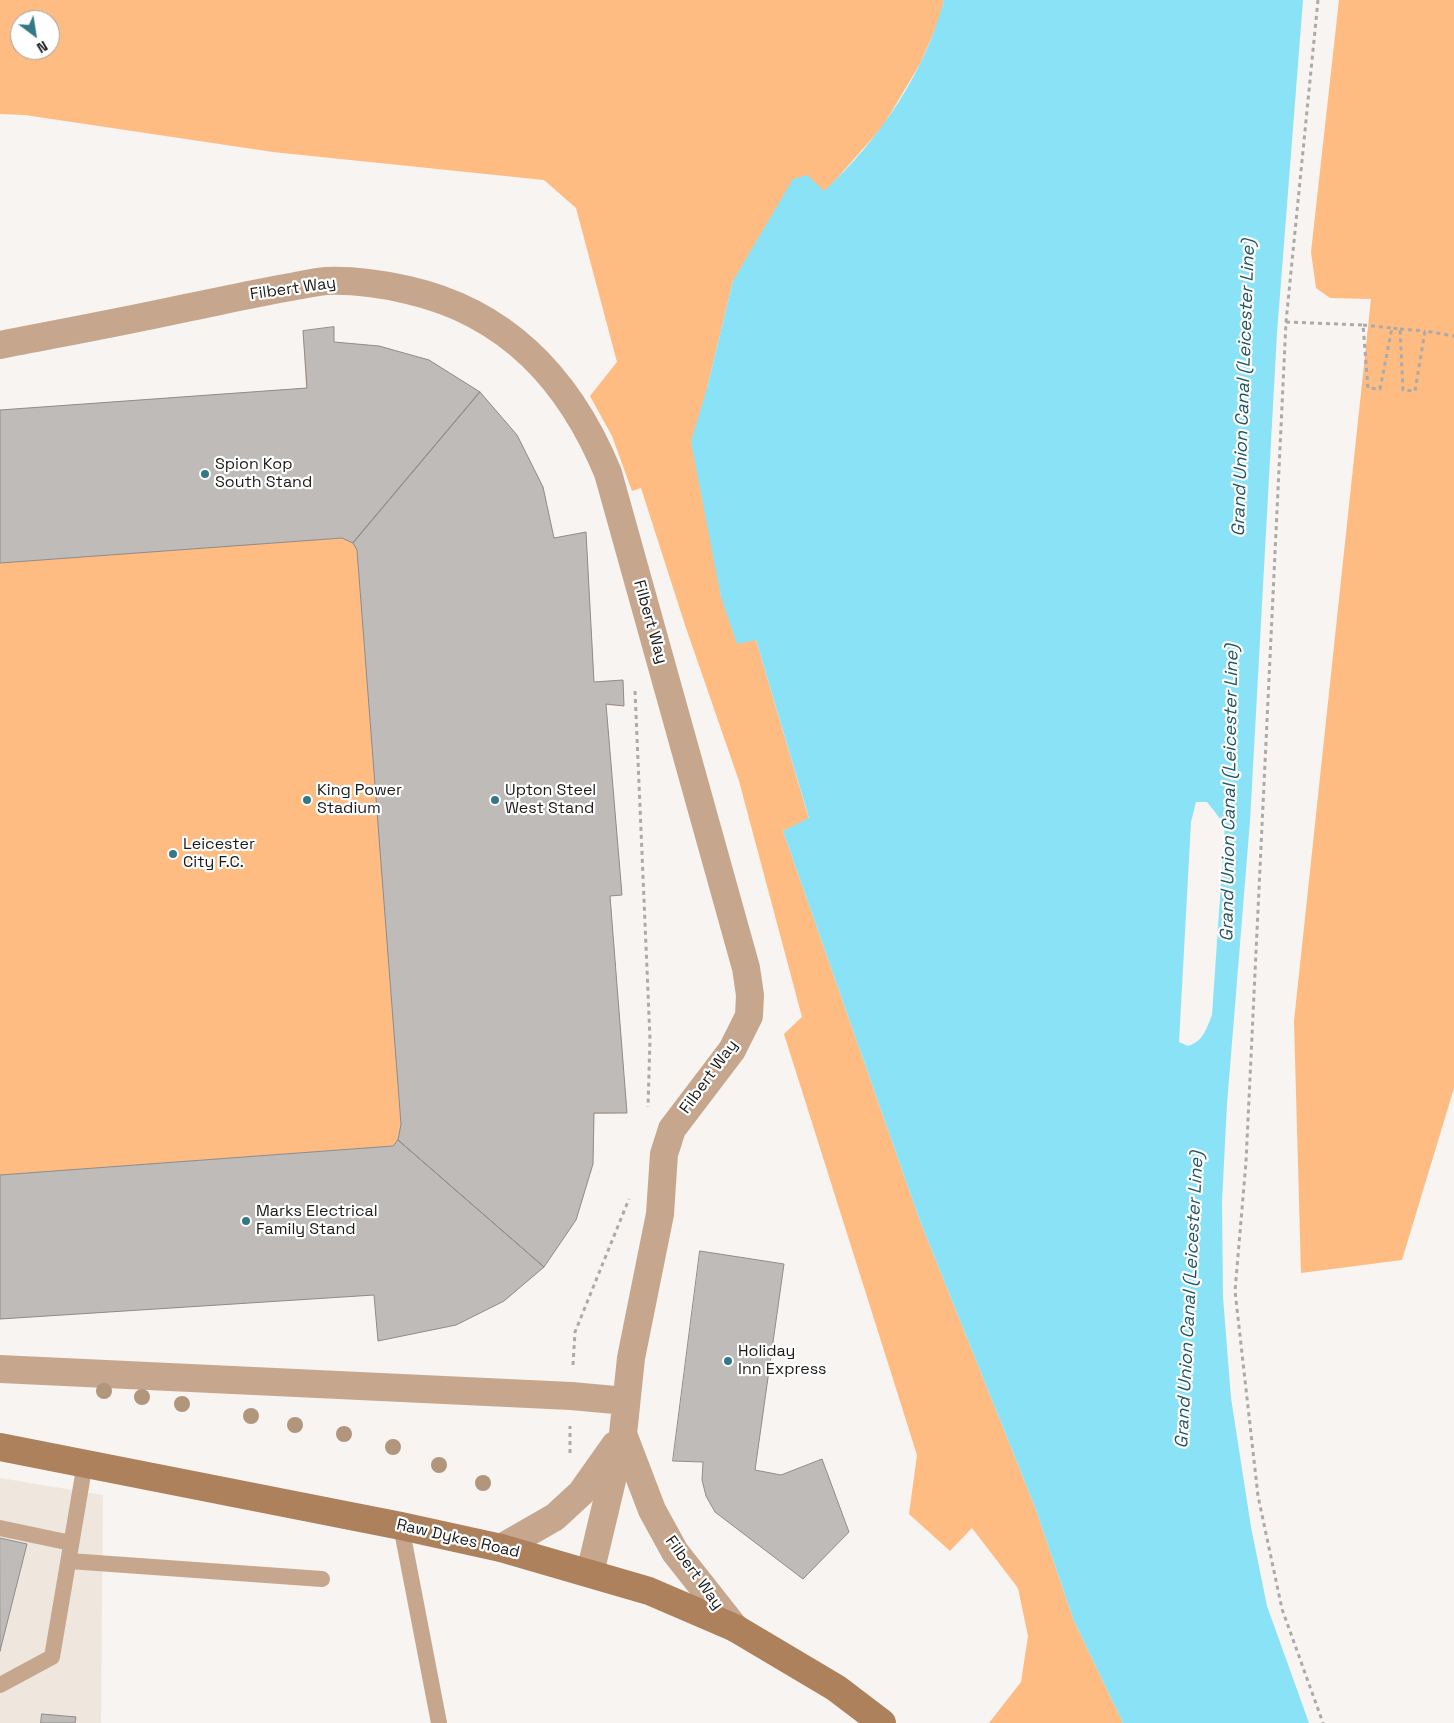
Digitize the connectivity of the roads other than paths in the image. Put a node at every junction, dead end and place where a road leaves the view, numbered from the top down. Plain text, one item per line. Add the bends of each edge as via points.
1 (0, 345) edge
2 (0, 1369) edge
3 (626, 1401) junction
4 (623, 1434) junction
5 (0, 1447) edge
6 (84, 1463) junction
7 (401, 1526) junction
8 (0, 1528) edge
9 (72, 1544) junction
10 (501, 1548) junction
11 (68, 1561) junction
12 (590, 1573) junction
13 (322, 1579) dead end
14 (734, 1628) junction
15 (0, 1685) edge
16 (439, 1723) edge
17 (882, 1723) edge

1 - 3 street, Filbert Way via 325,281 390,286 459,306 518,342 547,370 572,402 594,439 608,473 746,968 750,995 749,1016 732,1050 684,1110 672,1129 664,1154 660,1214 631,1358
2 - 3 street
3 - 4 street, Filbert Way
4 - 10 street via 580,1493 555,1517
4 - 12 street, Filbert Way
4 - 14 street, Filbert Way via 652,1510 675,1552
5 - 6 street, Raw Dykes Road
6 - 7 street, Raw Dykes Road
6 - 9 lane
7 - 10 street, Raw Dykes Road
7 - 16 lane
8 - 9 lane
9 - 11 lane
10 - 12 street, Raw Dykes Road
11 - 13 lane
11 - 15 lane via 52,1657
12 - 14 street, Raw Dykes Road via 649,1591
14 - 17 street, Raw Dykes Road via 836,1688

